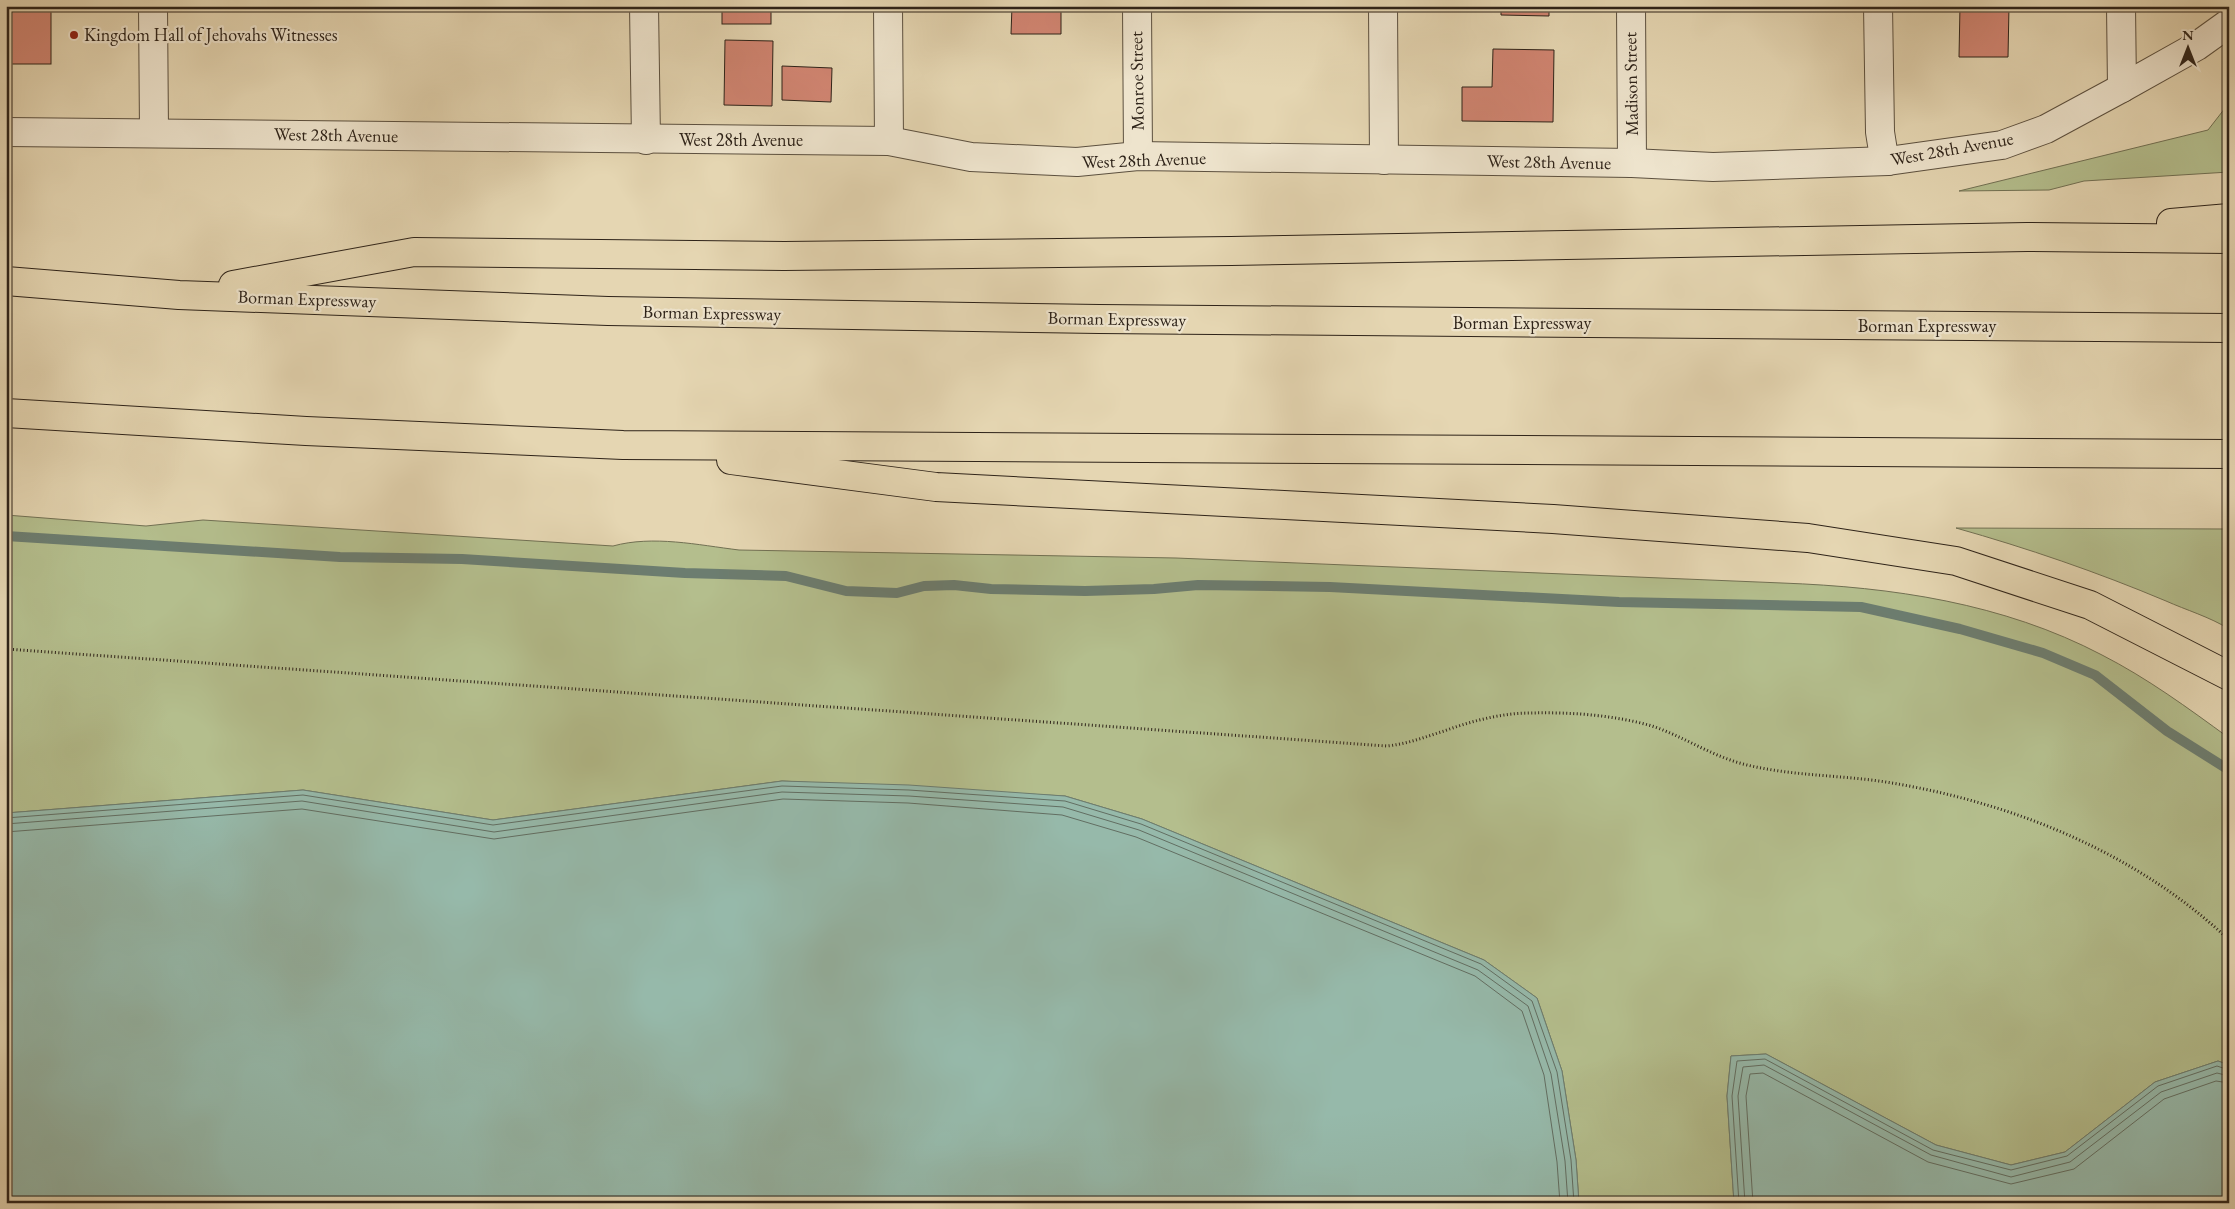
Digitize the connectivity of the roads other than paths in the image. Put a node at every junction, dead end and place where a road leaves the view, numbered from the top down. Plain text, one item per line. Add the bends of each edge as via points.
1 (153, 6) edge
2 (644, 6) edge
3 (888, 6) edge
4 (1136, 6) edge
5 (1383, 6) edge
6 (1630, 6) edge
7 (1878, 6) edge
8 (2121, 6) edge
9 (2229, 23) edge
10 (2122, 88) junction
11 (6, 132) edge
12 (154, 132) junction
13 (646, 140) junction
14 (889, 141) junction
15 (1138, 156) junction
16 (1384, 160) junction
17 (1888, 161) junction
18 (1632, 163) junction
19 (2229, 218) edge
20 (2027, 237) junction
21 (2229, 239) edge
22 (6, 281) edge
23 (180, 294) junction
24 (2229, 328) edge
25 (6, 413) edge
26 (623, 445) junction
27 (2229, 454) edge
28 (2229, 676) edge

1 - 12 street
2 - 13 street
3 - 14 street
4 - 15 street, Monroe Street
5 - 16 street
6 - 18 street, Madison Street
7 - 17 street via 1880,132
8 - 10 street
9 - 10 street, West 28th Avenue via 2197,46
10 - 17 street, West 28th Avenue via 2046,129 2002,145
11 - 12 street, West 28th Avenue
12 - 13 street, West 28th Avenue
13 - 14 street, West 28th Avenue
14 - 15 street, West 28th Avenue via 971,157 1077,162
15 - 16 street, West 28th Avenue
16 - 18 street, West 28th Avenue
17 - 18 street, West 28th Avenue via 1713,167
19 - 20 highway
20 - 21 highway
20 - 23 highway via 784,256 414,252
22 - 23 highway, Borman Expressway
23 - 24 highway, Borman Expressway via 608,311 1079,319
25 - 26 highway
26 - 27 highway
26 - 28 highway via 936,488 1553,519 1808,538 1956,561 2090,605

